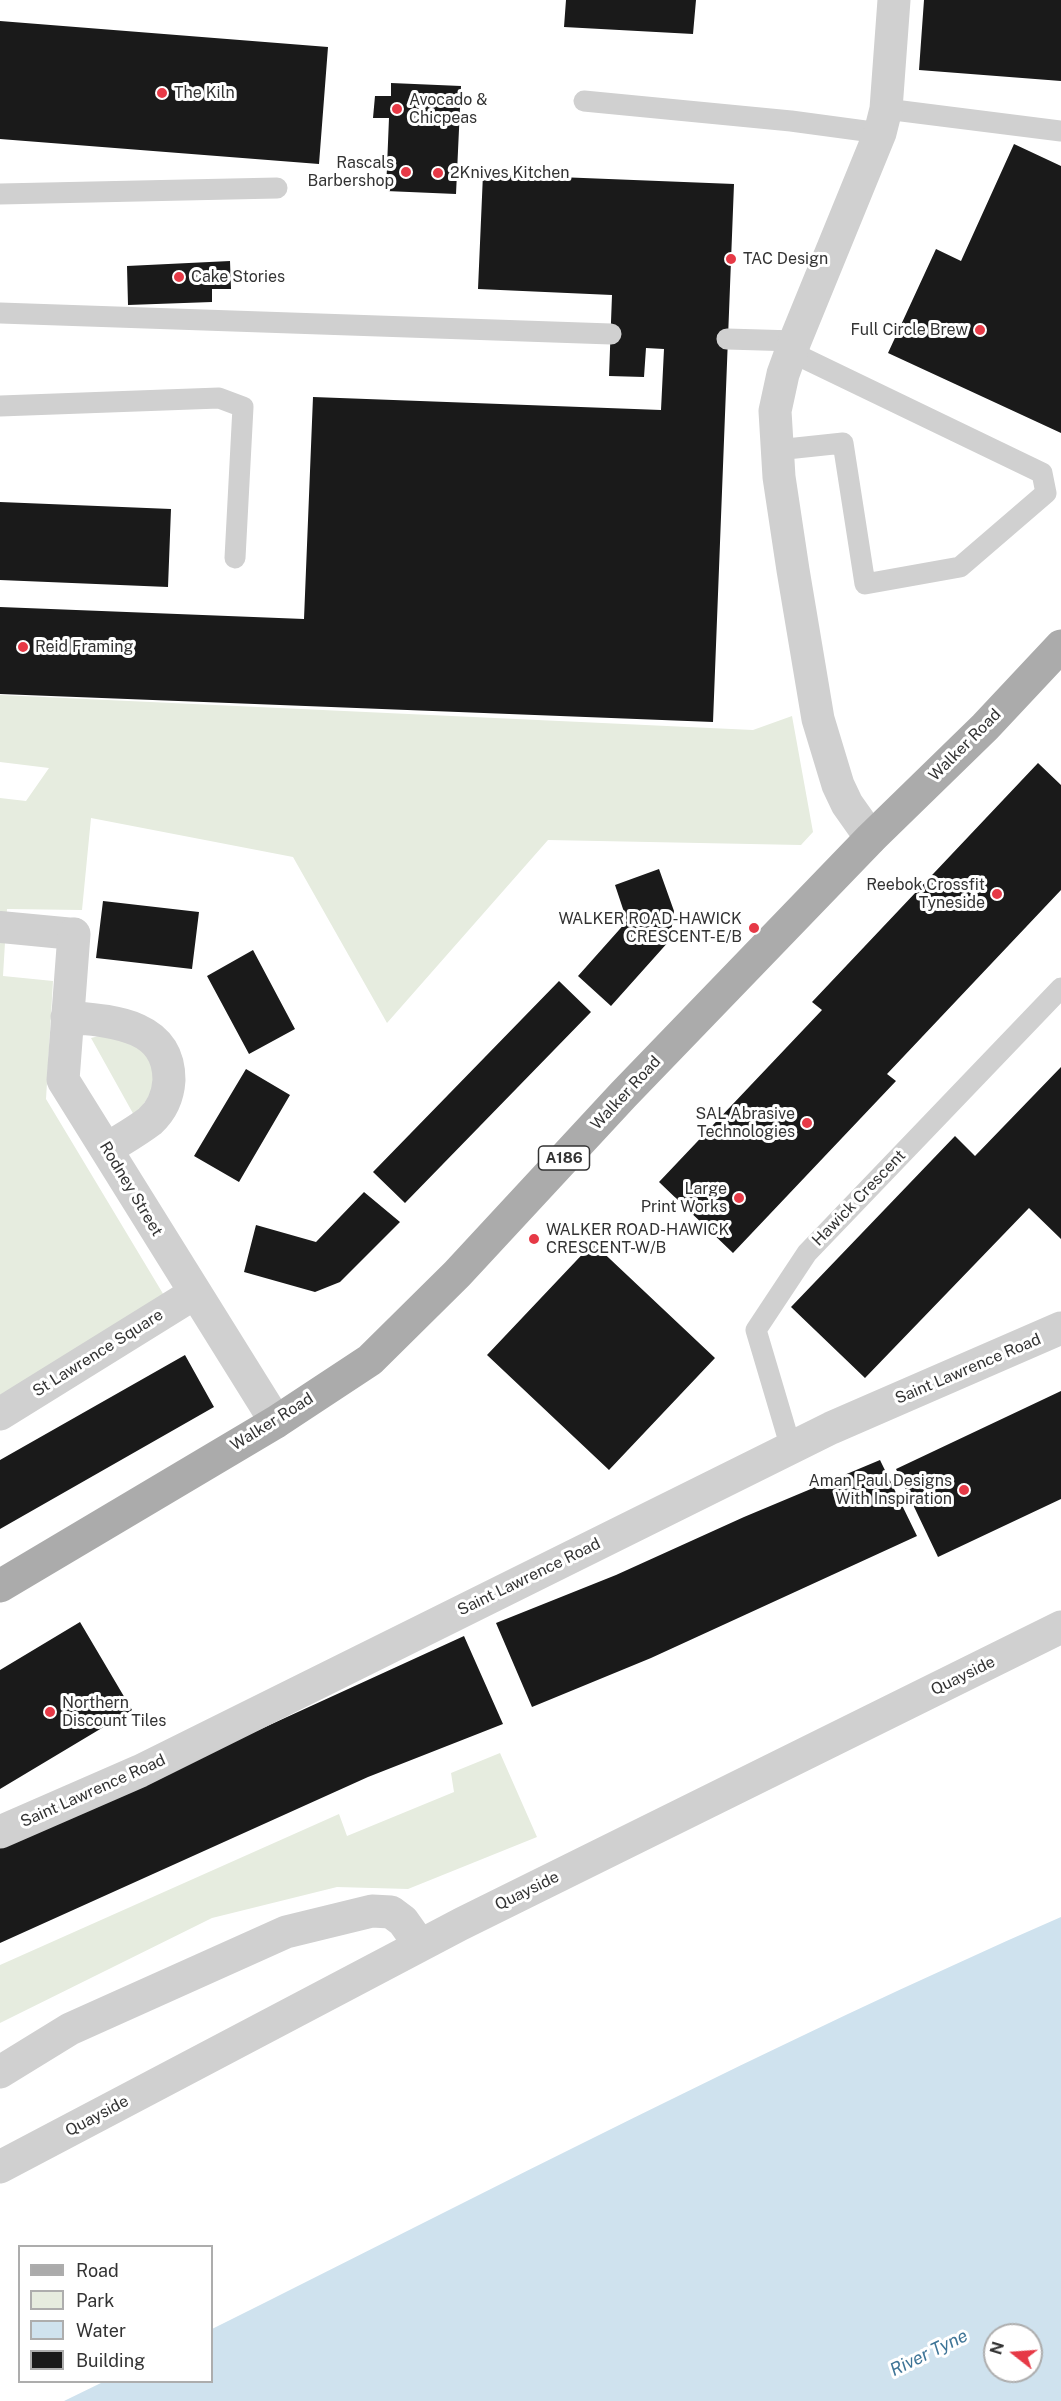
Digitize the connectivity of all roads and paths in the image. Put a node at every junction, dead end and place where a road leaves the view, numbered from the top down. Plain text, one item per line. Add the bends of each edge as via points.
1 (894, 0) edge
2 (584, 101) dead end
3 (883, 121) junction
4 (1061, 131) edge
5 (277, 188) dead end
6 (0, 194) edge
7 (0, 313) edge
8 (611, 334) dead end
9 (727, 339) dead end
10 (793, 347) junction
11 (0, 406) edge
12 (777, 450) junction
13 (236, 558) dead end
14 (1061, 646) edge
15 (871, 838) junction
16 (0, 927) edge
17 (74, 934) joint
18 (1061, 988) edge
19 (67, 1017) junction
20 (107, 1149) junction
21 (195, 1293) junction
22 (1061, 1328) edge
23 (0, 1414) edge
24 (276, 1422) junction
25 (791, 1448) junction
26 (0, 1586) edge
27 (1061, 1627) edge
28 (0, 1832) edge
29 (420, 1945) junction
30 (0, 2072) edge
31 (0, 2168) edge

1 - 3 street
2 - 3 lane via 791,121
3 - 4 lane
3 - 10 street
5 - 6 lane
7 - 8 lane
9 - 10 lane
10 - 12 street via 777,393
10 - 12 lane via 1042,472 1046,492 960,567 865,584 843,443
11 - 13 lane via 219,398 243,407
12 - 15 street via 818,719 838,785
14 - 15 main road, Walker Road / A186 via 986,727
15 - 24 main road, Walker Road / A186 via 457,1274 370,1360
16 - 17 street
17 - 19 street, Rodney Street
18 - 25 lane, Hawick Crescent via 807,1253 756,1330
19 - 20 street, Rodney Street via 63,1080
19 - 20 street via 116,1023 144,1033 159,1047 169,1070 168,1096 151,1120
20 - 21 street, Rodney Street
21 - 23 street, St Lawrence Square
21 - 24 street, Rodney Street
22 - 25 street, Saint Lawrence Road
24 - 26 main road, Walker Road / A186
25 - 28 street, Saint Lawrence Road via 140,1771
27 - 29 street, Quayside
29 - 30 street via 391,1911 372,1911 286,1932 70,2029
29 - 31 street, Quayside

